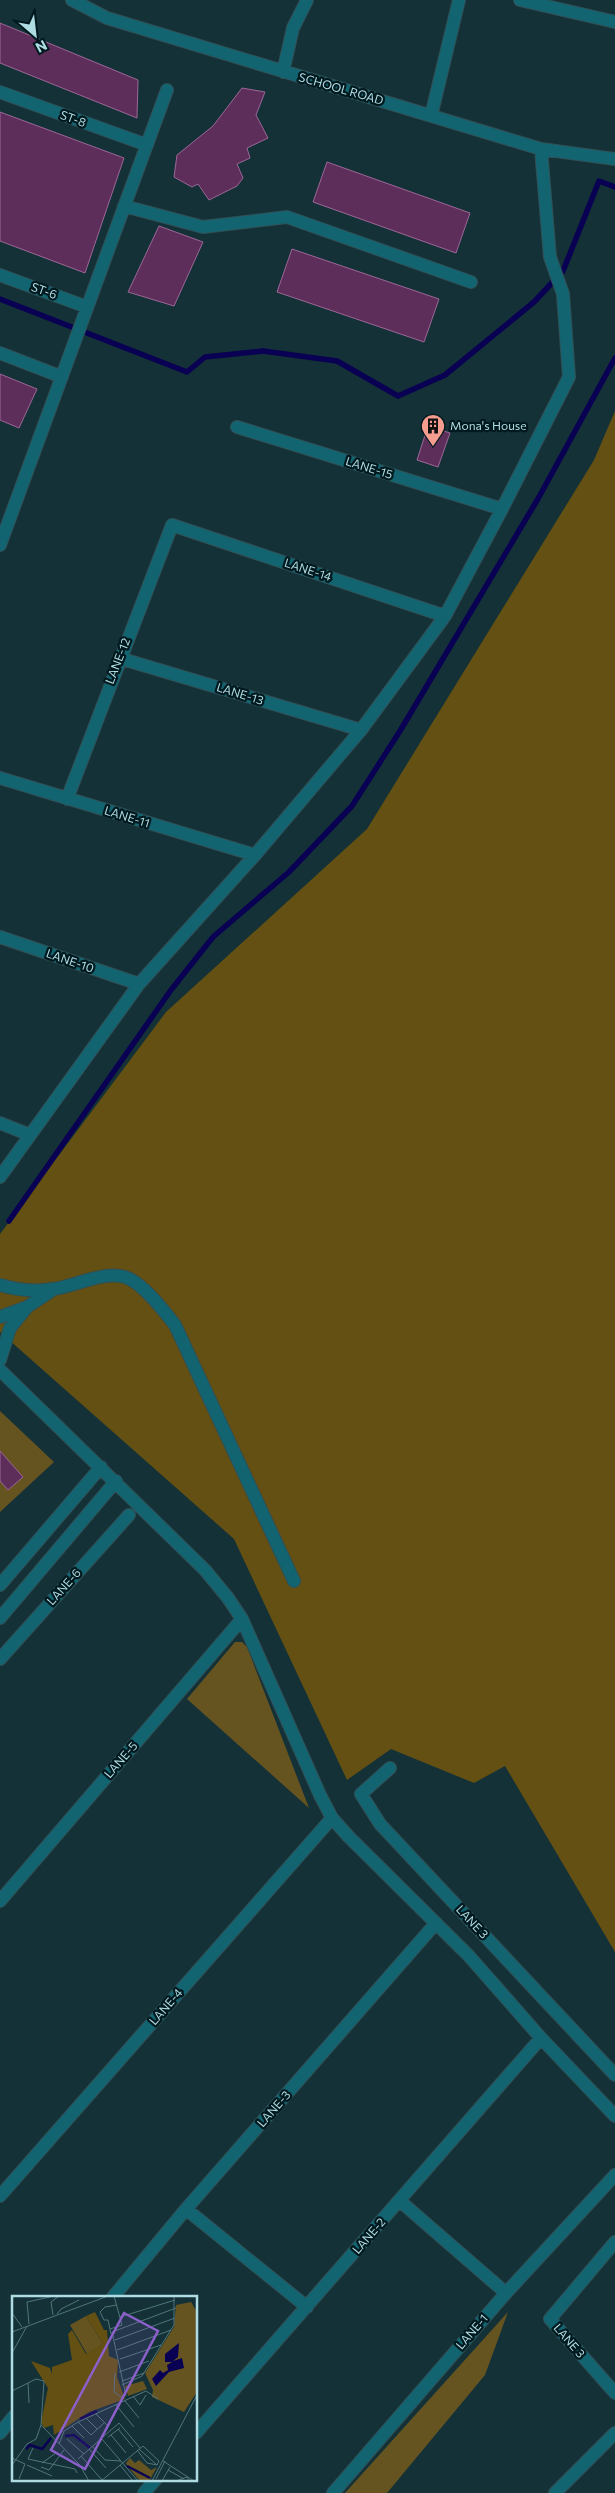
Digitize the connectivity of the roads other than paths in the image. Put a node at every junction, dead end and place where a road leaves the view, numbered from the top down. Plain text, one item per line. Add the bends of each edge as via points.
1 (72, 0) edge
2 (307, 0) edge
3 (459, 0) edge
4 (522, 0) edge
5 (615, 22) edge
6 (282, 72) junction
7 (167, 90) dead end
8 (0, 92) edge
9 (431, 116) junction
10 (146, 145) junction
11 (541, 148) junction
12 (614, 159) edge
13 (124, 206) junction
14 (0, 275) edge
15 (471, 282) dead end
16 (87, 307) junction
17 (0, 353) edge
18 (62, 377) junction
19 (237, 427) dead end
20 (502, 508) junction
21 (172, 525) joint
22 (0, 545) edge
23 (445, 616) junction
24 (119, 658) junction
25 (361, 730) junction
26 (0, 778) edge
27 (67, 799) junction
28 (255, 855) junction
29 (0, 937) edge
30 (139, 984) junction
31 (0, 1123) edge
32 (30, 1135) junction
33 (0, 1176) edge
34 (0, 1285) edge
35 (54, 1289) junction
36 (27, 1307) junction
37 (0, 1317) edge
38 (0, 1360) edge
39 (0, 1370) edge
40 (101, 1467) junction
41 (116, 1481) junction
42 (129, 1516) dead end
43 (294, 1581) dead end
44 (0, 1585) edge
45 (0, 1618) edge
46 (242, 1619) junction
47 (0, 1658) edge
48 (390, 1768) dead end
49 (332, 1818) junction
50 (0, 1901) edge
51 (436, 1924) junction
52 (541, 2038) junction
53 (615, 2075) edge
54 (615, 2116) edge
55 (615, 2175) edge
56 (0, 2196) edge
57 (400, 2201) junction
58 (186, 2209) junction
59 (615, 2242) edge
60 (506, 2293) junction
61 (114, 2296) edge
62 (307, 2307) junction
63 (615, 2393) edge
64 (12, 2418) edge
65 (198, 2431) edge
66 (0, 2433) edge
67 (615, 2433) edge
68 (155, 2480) edge
69 (144, 2493) edge
70 (333, 2493) edge
71 (555, 2493) edge

1 - 6 street, SCHOOL ROAD via 107,18
2 - 6 street via 293,28
3 - 9 street
4 - 5 street
6 - 9 street, SCHOOL ROAD
7 - 10 street
8 - 10 street, ST-8
9 - 11 street, SCHOOL ROAD
10 - 13 street
11 - 12 street, SCHOOL ROAD
11 - 20 street via 550,257 563,294 569,377
13 - 15 street via 203,227 287,218
13 - 16 street
14 - 16 street, ST-6
16 - 18 street
17 - 18 street
18 - 22 street
19 - 20 street, LANE-15
20 - 23 street
21 - 23 street, LANE-14
21 - 24 street, LANE-12
23 - 25 street
24 - 25 street, LANE-13
24 - 27 street, LANE-12
25 - 28 street
26 - 27 street, LANE-11
27 - 28 street, LANE-11
28 - 30 street
29 - 30 street, LANE-10
30 - 32 street
31 - 32 street
32 - 33 street
34 - 35 street via 27,1290
35 - 36 street
35 - 43 street via 95,1278 126,1278 156,1300 175,1325
36 - 37 street
36 - 38 street via 10,1328
39 - 40 street
40 - 41 street
40 - 44 street
41 - 45 street
41 - 46 street via 205,1570
42 - 47 street, LANE-6
46 - 49 street
46 - 50 street, LANE-5
48 - 53 street, LANE 3 via 361,1794 380,1824
49 - 51 street
49 - 56 street, LANE-4
51 - 52 street via 469,1956
51 - 58 street, LANE-3
52 - 54 street
52 - 57 street, LANE-2
55 - 60 street, LANE-1
57 - 60 street
57 - 62 street, LANE-2
58 - 61 street, LANE-3
58 - 62 street
59 - 63 street, LANE 3 via 550,2319
60 - 70 street, LANE-1
62 - 65 street, LANE-2
64 - 66 street
67 - 71 street
68 - 69 street

